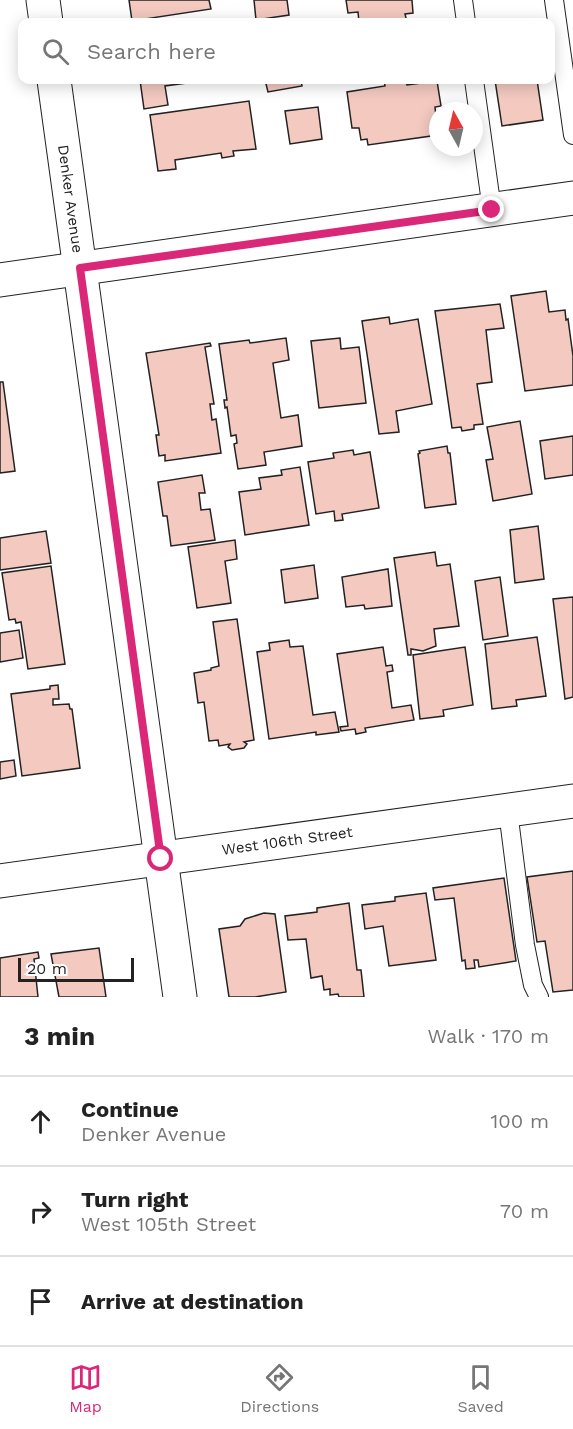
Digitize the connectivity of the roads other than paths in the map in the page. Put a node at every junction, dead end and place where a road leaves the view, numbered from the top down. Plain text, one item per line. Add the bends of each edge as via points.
1 (43, 0) edge
2 (463, 0) edge
3 (554, 0) edge
4 (45, 18) edge
5 (465, 18) edge
6 (55, 84) edge
7 (475, 84) edge
8 (573, 135) edge
9 (573, 198) edge
10 (492, 210) junction
11 (80, 268) junction
12 (0, 280) edge
13 (573, 801) edge
14 (508, 811) junction
15 (161, 859) junction
16 (0, 881) edge
17 (180, 997) edge
18 (539, 997) edge

1 - 4 street
2 - 5 lane
3 - 8 lane
6 - 11 street, Denker Avenue
7 - 10 lane
9 - 10 street
10 - 11 street
11 - 12 street
11 - 15 street, Denker Avenue
13 - 14 street, West 106th Street
14 - 15 street, West 106th Street
14 - 18 lane via 525,945
15 - 16 street, West 106th Street
15 - 17 street, Denker Avenue

